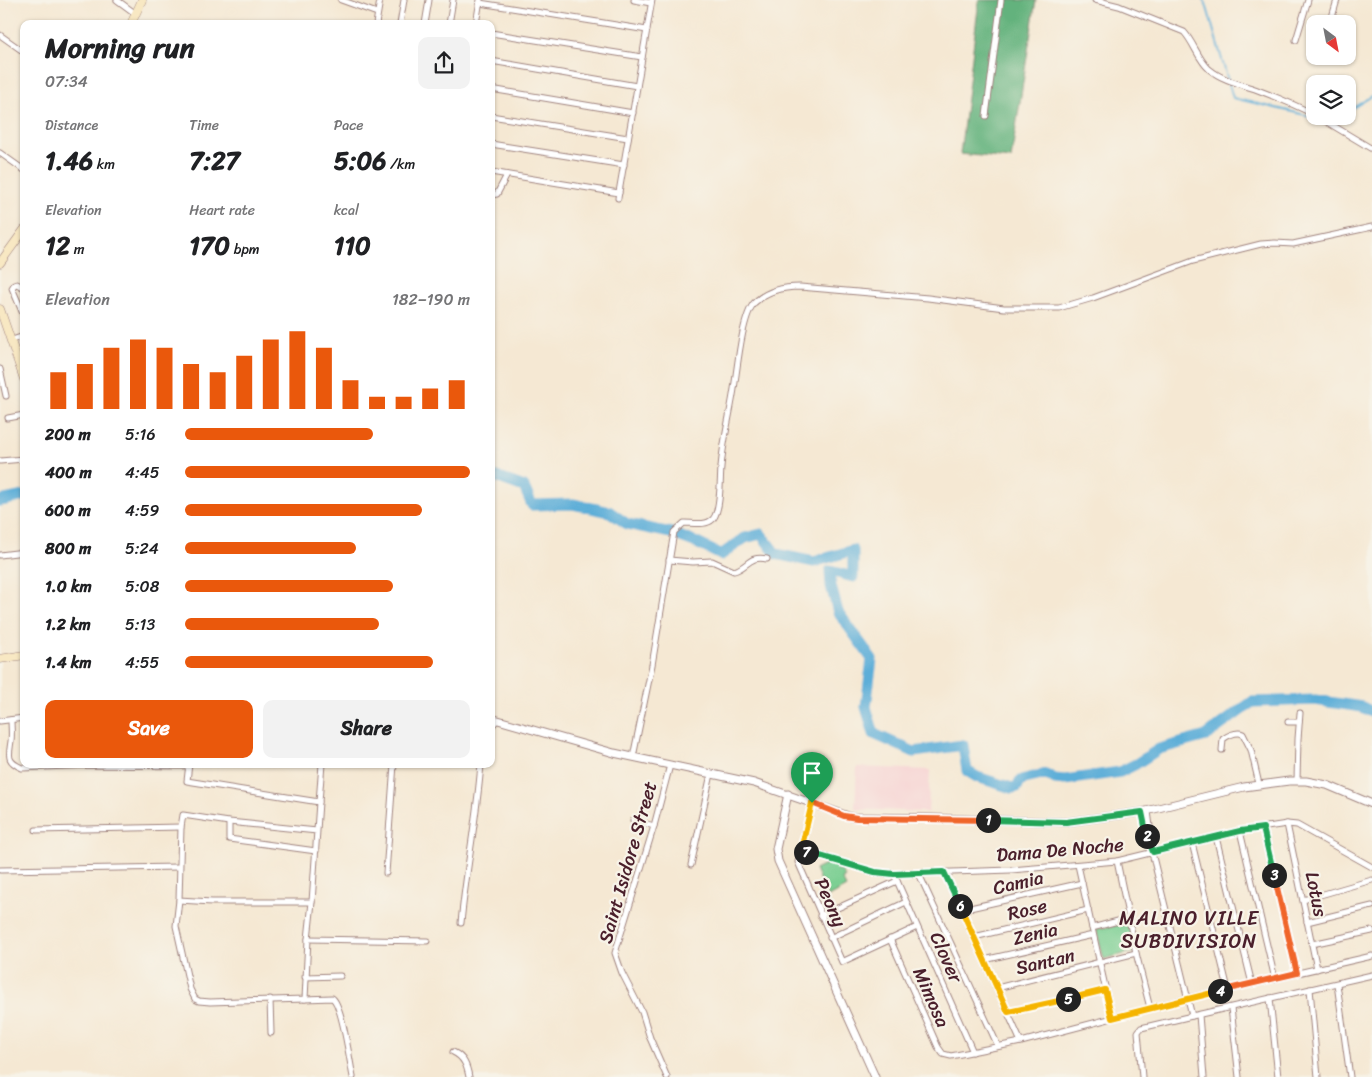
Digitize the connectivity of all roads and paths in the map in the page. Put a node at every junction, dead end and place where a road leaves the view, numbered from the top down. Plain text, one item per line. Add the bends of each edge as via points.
1 (117, 0) edge
2 (142, 0) edge
3 (340, 0) edge
4 (380, 0) edge
5 (404, 0) edge
6 (429, 0) edge
7 (453, 0) edge
8 (634, 0) edge
9 (1001, 0) edge
10 (1095, 0) edge
11 (1308, 0) edge
12 (1337, 0) edge
13 (347, 1) edge
14 (480, 1) edge
15 (652, 1) edge
16 (377, 13) junction
17 (136, 14) junction
18 (1333, 15) edge
19 (133, 20) edge
20 (376, 20) edge
21 (401, 20) edge
22 (426, 20) edge
23 (450, 20) edge
24 (477, 20) edge
25 (647, 30) junction
26 (495, 34) edge
27 (0, 36) edge
28 (1296, 40) dead end
29 (20, 49) edge
30 (642, 57) junction
31 (495, 62) edge
32 (637, 86) junction
33 (495, 90) edge
34 (1306, 111) edge
35 (633, 112) junction
36 (986, 116) dead end
37 (495, 117) edge
38 (1331, 125) edge
39 (628, 138) junction
40 (495, 145) edge
41 (1372, 149) edge
42 (0, 153) edge
43 (624, 165) junction
44 (20, 167) edge
45 (495, 172) edge
46 (507, 174) junction
47 (495, 194) edge
48 (1372, 227) edge
49 (20, 236) edge
50 (0, 263) edge
51 (20, 286) edge
52 (20, 307) edge
53 (0, 311) edge
54 (20, 337) edge
55 (12, 340) junction
56 (20, 366) edge
57 (0, 369) edge
58 (6, 396) dead end
59 (20, 416) edge
60 (8, 418) dead end
61 (20, 459) edge
62 (0, 461) edge
63 (20, 552) edge
64 (0, 555) edge
65 (768, 559) dead end
66 (669, 560) junction
67 (20, 656) edge
68 (0, 659) edge
69 (1300, 713) dead end
70 (20, 719) edge
71 (495, 719) edge
72 (11, 720) junction
73 (0, 721) edge
74 (1288, 722) dead end
75 (1299, 722) junction
76 (1222, 750) dead end
77 (633, 757) junction
78 (670, 765) junction
79 (20, 767) edge
80 (189, 768) edge
81 (322, 768) edge
82 (394, 768) edge
83 (481, 768) edge
84 (711, 774) junction
85 (1297, 781) junction
86 (1259, 784) junction
87 (788, 794) junction
88 (319, 802) junction
89 (812, 803) junction
90 (1372, 804) edge
91 (1146, 815) junction
92 (633, 820) dead end
93 (230, 822) junction
94 (1287, 824) junction
95 (654, 826) junction
96 (181, 827) junction
97 (1263, 828) junction
98 (36, 830) dead end
99 (317, 831) junction
100 (1240, 831) junction
101 (1216, 837) junction
102 (1192, 843) junction
103 (316, 850) junction
104 (801, 850) junction
105 (1153, 852) junction
106 (1117, 861) junction
107 (691, 865) dead end
108 (1078, 865) junction
109 (179, 867) junction
110 (1372, 867) edge
111 (0, 870) edge
112 (944, 872) junction
113 (386, 873) dead end
114 (894, 874) junction
115 (919, 874) junction
116 (1372, 880) edge
117 (897, 881) junction
118 (1082, 883) junction
119 (179, 900) junction
120 (1303, 900) junction
121 (312, 902) junction
122 (906, 902) junction
123 (1372, 906) edge
124 (961, 910) junction
125 (1088, 910) junction
126 (820, 916) junction
127 (1129, 918) junction
128 (1307, 922) junction
129 (461, 923) dead end
130 (917, 927) junction
131 (1092, 928) junction
132 (1372, 931) edge
133 (1093, 935) junction
134 (974, 937) junction
135 (830, 938) junction
136 (308, 939) junction
137 (890, 939) junction
138 (427, 942) dead end
139 (1312, 944) junction
140 (1136, 953) junction
141 (1372, 956) edge
142 (984, 960) junction
143 (1100, 963) junction
144 (1317, 969) junction
145 (1297, 973) junction
146 (1372, 974) edge
147 (340, 976) dead end
148 (306, 977) junction
149 (1275, 978) junction
150 (1252, 984) junction
151 (1337, 984) junction
152 (997, 988) junction
153 (1228, 989) junction
154 (1105, 990) junction
155 (1310, 990) junction
156 (1188, 998) junction
157 (1270, 998) junction
158 (270, 999) junction
159 (305, 999) junction
160 (1150, 1008) junction
161 (1231, 1008) junction
162 (1008, 1012) junction
163 (1199, 1015) junction
164 (1192, 1016) junction
165 (1112, 1018) junction
166 (271, 1033) dead end
167 (1021, 1042) junction
168 (998, 1046) junction
169 (453, 1052) dead end
170 (973, 1052) junction
171 (353, 1077) edge
172 (469, 1077) edge
173 (667, 1077) edge
174 (875, 1077) edge
175 (1142, 1077) edge
176 (1204, 1077) edge
177 (1239, 1077) edge
178 (1278, 1077) edge
179 (1318, 1077) edge
180 (1350, 1077) edge

1 - 17 street
2 - 17 main road
3 - 13 street
4 - 16 street
5 - 21 street
6 - 22 street
7 - 23 street
8 - 15 street
9 - 36 street
10 - 34 street via 1184,32 1210,70
11 - 28 street
12 - 18 street
13 - 16 street
14 - 24 street
14 - 25 street
15 - 25 street
16 - 20 street
17 - 19 main road
25 - 30 street
26 - 30 street
27 - 29 street
30 - 32 street
31 - 32 street
32 - 35 street
33 - 35 street
35 - 39 street
37 - 39 street
38 - 41 street
39 - 43 street
40 - 43 street
42 - 44 street
43 - 46 street via 619,195
45 - 46 street
46 - 47 street
48 - 66 street via 1293,244 1261,244 1193,261 1058,308 1004,308 928,298 785,287 773,291 754,303 747,318 716,514 705,523 684,523 674,532
49 - 50 main road
51 - 52 street via 12,288
53 - 55 main road
54 - 55 street
55 - 56 main road
57 - 58 street
59 - 60 street
61 - 62 street
63 - 64 street
65 - 66 street via 755,558 734,571 712,561
66 - 77 street
67 - 68 main road
69 - 75 street
70 - 72 street
71 - 77 street
72 - 73 street
72 - 79 street via 8,755 13,764
74 - 75 street
75 - 85 street
76 - 86 street via 1223,740 1229,735 1243,734 1251,750
77 - 78 street
78 - 84 street
78 - 95 street, Saint Isidore Street
80 - 88 street via 187,781
81 - 88 street
82 - 113 street
83 - 129 street
84 - 87 street
84 - 107 street
85 - 86 street
85 - 90 street via 1326,785
86 - 91 street
87 - 89 street
87 - 174 street via 776,848 778,861
88 - 99 street
89 - 91 street via 857,818 1057,822
89 - 104 street, Peony
91 - 105 street
92 - 95 street
93 - 96 street via 183,815
93 - 99 street
93 - 103 street via 229,839
94 - 97 street, Dama De Noche
94 - 110 street, Dama De Noche via 1297,825
94 - 120 street, Lotus
95 - 173 street, Saint Isidore Street via 614,953 642,1012
96 - 98 street
96 - 109 street
97 - 100 street, Dama De Noche
97 - 145 street
99 - 103 street
100 - 101 street, Dama De Noche
100 - 149 street
101 - 102 street, Dama De Noche
101 - 150 street
102 - 105 street, Dama De Noche
102 - 153 street
103 - 121 street
104 - 114 street, Dama De Noche via 875,872
104 - 126 street, Peony via 799,866
105 - 106 street, Dama De Noche
105 - 156 street
106 - 108 street, Dama De Noche
106 - 127 street
108 - 112 street, Dama De Noche
108 - 118 street
109 - 111 street
109 - 119 street
112 - 115 street, Dama De Noche
112 - 124 street
114 - 115 street, Dama De Noche
114 - 117 street, Clover
115 - 168 street
116 - 120 street
117 - 122 street, Clover
117 - 126 street
118 - 124 street, Camia
118 - 125 street
119 - 121 street
119 - 158 street via 176,926 195,999 210,1002
120 - 128 street, Lotus
121 - 136 street
122 - 130 street, Clover
122 - 135 street
123 - 128 street
124 - 134 street
125 - 131 street
125 - 134 street, Rose
126 - 135 street, Peony
127 - 131 street
127 - 140 street
128 - 139 street, Lotus
130 - 137 street
130 - 170 street, Clover
131 - 133 street
132 - 139 street
133 - 142 street, Zenia
133 - 143 street
134 - 142 street
135 - 137 street, Peony via 842,962
136 - 138 street
136 - 148 street
137 - 170 street, Mimosa via 938,1047 946,1055
139 - 144 street, Lotus
140 - 143 street, Santan
140 - 160 street
141 - 144 street
142 - 152 street
143 - 152 street, Santan
143 - 154 street
144 - 145 street
145 - 149 street
146 - 151 street
147 - 148 street
148 - 159 street
149 - 150 street
150 - 153 street
151 - 155 street
151 - 180 street
152 - 162 street
153 - 156 street
154 - 162 street
154 - 165 street
155 - 157 street
155 - 179 street
156 - 160 street
156 - 164 street
157 - 161 street
157 - 178 street
158 - 159 street
158 - 166 street
159 - 171 street via 336,1000
160 - 165 street
161 - 163 street
161 - 177 street
162 - 167 street
163 - 164 street
163 - 176 street
164 - 175 street via 1141,1028 1138,1032
165 - 167 street
167 - 168 street
168 - 170 street
169 - 172 street via 465,1061

